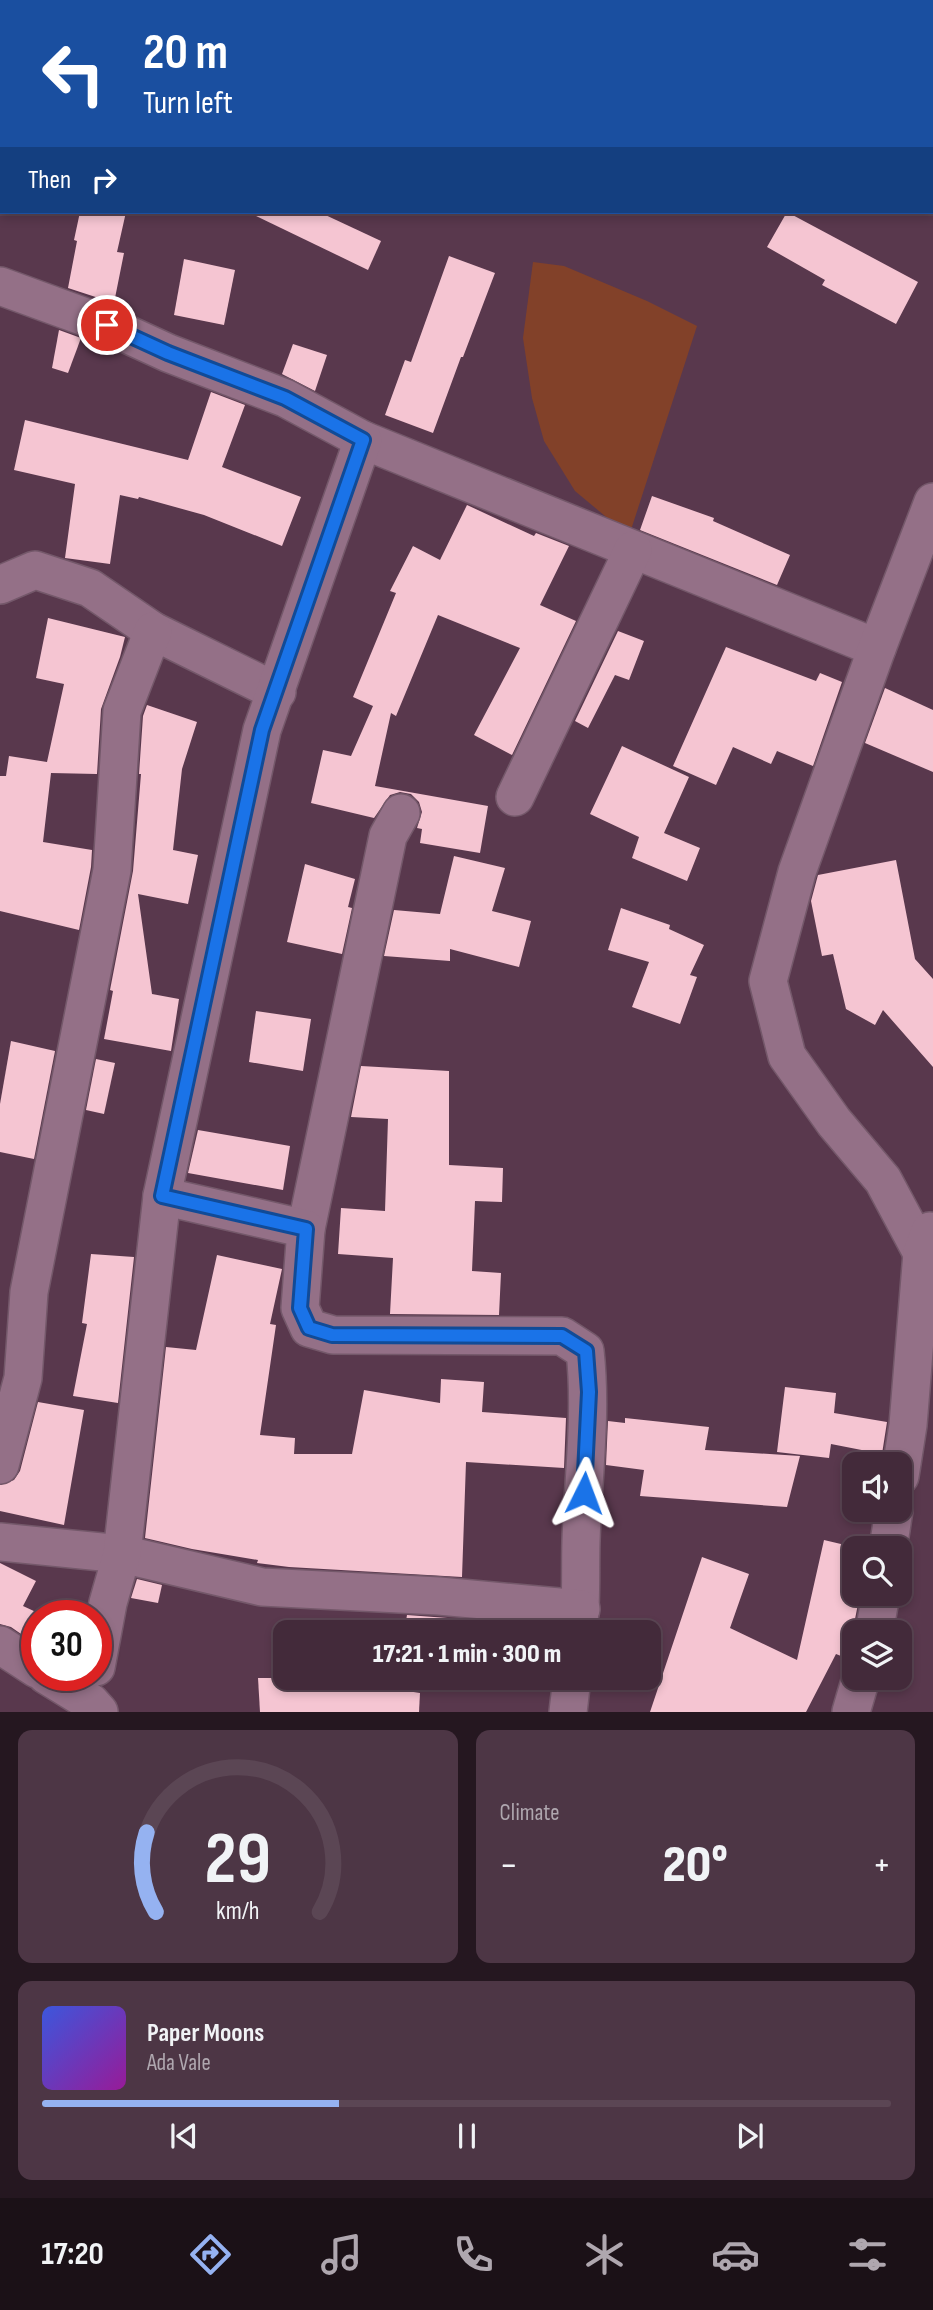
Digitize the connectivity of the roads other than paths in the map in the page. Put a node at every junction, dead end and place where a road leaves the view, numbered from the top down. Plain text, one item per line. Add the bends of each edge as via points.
1 (0, 286) edge
2 (363, 440) junction
3 (933, 502) edge
4 (633, 550) junction
5 (0, 585) edge
6 (153, 631) junction
7 (877, 648) junction
8 (277, 692) junction
9 (515, 797) dead end
10 (401, 813) dead end
11 (162, 1196) junction
12 (306, 1229) junction
13 (927, 1237) edge
14 (14, 1290) edge
15 (904, 1452) edge
16 (0, 1465) edge
17 (0, 1542) edge
18 (122, 1554) junction
19 (109, 1600) edge
20 (573, 1620) edge
21 (579, 1620) edge
22 (0, 1645) edge
23 (21, 1659) edge
24 (571, 1690) edge
25 (857, 1690) edge
26 (568, 1712) edge
27 (851, 1712) edge

1 - 2 street via 285,398
2 - 4 street
2 - 8 street
3 - 7 street
4 - 7 street
4 - 9 street
5 - 6 street via 35,570 90,588
6 - 8 street
6 - 14 street via 122,711 112,870
7 - 13 street via 797,872 768,981 787,1056
8 - 11 street via 262,730
10 - 12 street via 388,836
11 - 12 street
11 - 18 street
12 - 21 street via 300,1308 309,1328 332,1335 562,1336 586,1351 589,1392
13 - 15 street
14 - 16 street via 23,1378
17 - 18 street
18 - 19 street
18 - 20 street via 262,1587 439,1596
22 - 23 street
24 - 26 street
25 - 27 street

